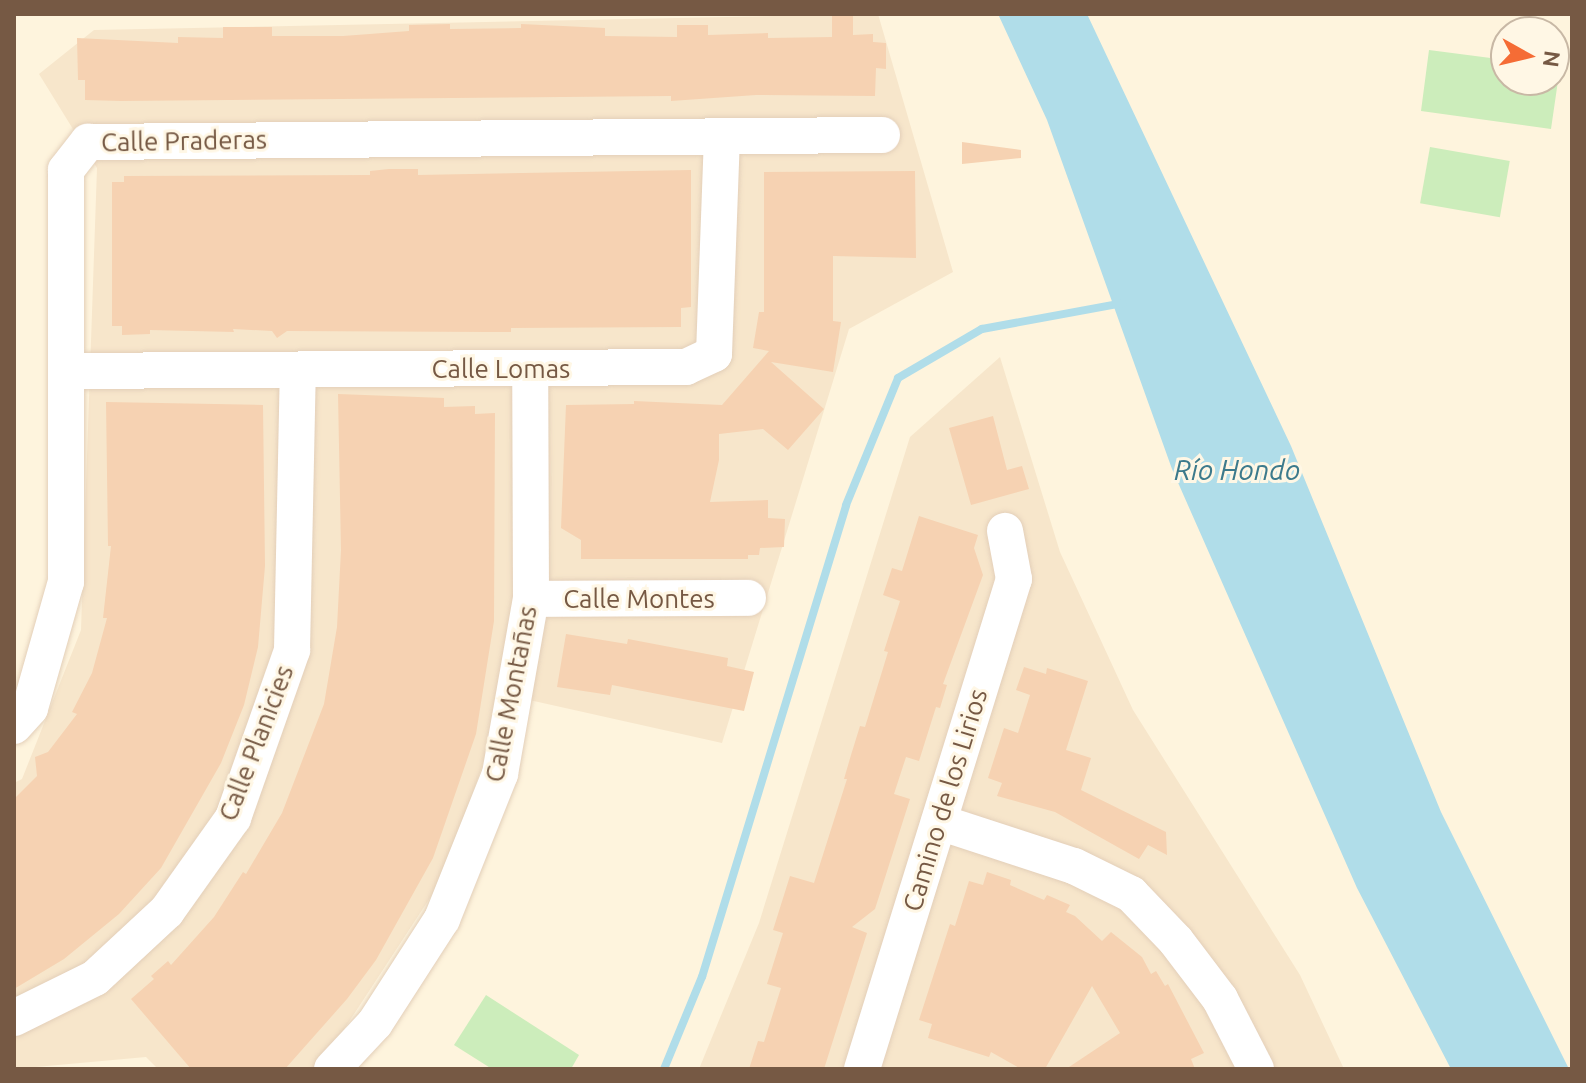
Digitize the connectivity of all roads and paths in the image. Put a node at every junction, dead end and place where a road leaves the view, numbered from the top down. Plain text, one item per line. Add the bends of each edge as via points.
1 (882, 135) dead end
2 (722, 136) junction
3 (530, 368) junction
4 (298, 370) junction
5 (67, 371) junction
6 (1005, 531) dead end
7 (748, 598) dead end
8 (531, 599) junction
9 (14, 726) edge
10 (939, 822) junction
11 (14, 1018) edge
12 (868, 1067) edge
13 (332, 1069) edge
14 (1256, 1069) edge

1 - 2 street, Calle Praderas
2 - 3 street, Calle Lomas via 714,354 686,367
2 - 5 street, Calle Praderas via 88,142 66,170
3 - 4 street, Calle Lomas
3 - 8 street, Calle Montañas
4 - 5 street, Calle Lomas
4 - 11 street, Calle Planicies via 292,650 233,818 167,911 95,978
5 - 9 street, Calle Praderas via 66,582 30,708
6 - 10 street, Camino de los Lirios via 1014,579
7 - 8 street, Calle Montes via 711,614
8 - 13 street, Calle Montañas via 500,774 442,919 375,1023
10 - 12 street, Camino de los Lirios
10 - 14 street via 1074,866 1131,894 1220,999

